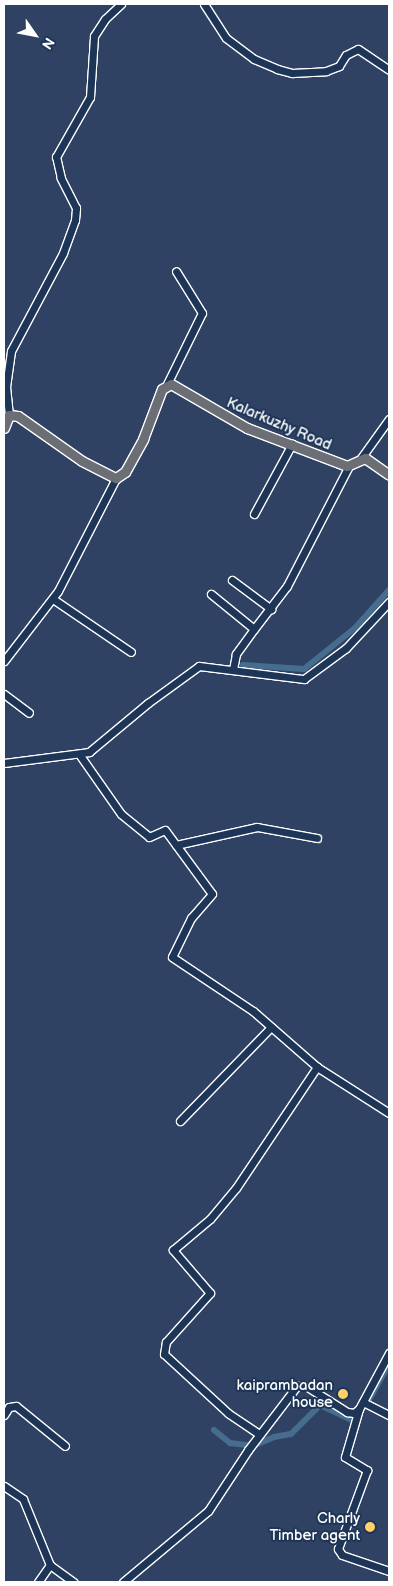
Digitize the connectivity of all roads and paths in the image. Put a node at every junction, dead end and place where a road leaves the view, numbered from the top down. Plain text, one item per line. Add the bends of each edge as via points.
1 (121, 4) edge
2 (204, 4) edge
3 (389, 70) edge
4 (176, 271) dead end
5 (167, 384) junction
6 (9, 415) junction
7 (389, 419) edge
8 (4, 428) edge
9 (292, 444) junction
10 (361, 458) junction
11 (349, 466) junction
12 (389, 475) edge
13 (116, 478) junction
14 (254, 514) dead end
15 (232, 580) dead end
16 (211, 594) dead end
17 (53, 599) junction
18 (389, 602) edge
19 (271, 609) junction
20 (254, 629) junction
21 (132, 652) dead end
22 (4, 661) edge
23 (233, 670) junction
24 (4, 694) edge
25 (29, 713) dead end
26 (79, 754) junction
27 (4, 764) edge
28 (317, 838) dead end
29 (176, 845) junction
30 (271, 1027) junction
31 (317, 1067) junction
32 (389, 1113) edge
33 (180, 1120) dead end
34 (389, 1353) edge
35 (386, 1367) edge
36 (363, 1402) junction
37 (359, 1409) junction
38 (4, 1415) edge
39 (389, 1415) edge
40 (258, 1437) junction
41 (65, 1446) dead end
42 (4, 1486) edge
43 (50, 1565) junction
44 (389, 1571) edge
45 (38, 1582) edge
46 (73, 1582) edge
47 (123, 1582) edge

1 - 6 street via 105,19 94,36 90,97 56,157 61,178 76,208 74,220 60,260 11,351 6,387
2 - 3 street via 226,38 254,59 277,69 292,73 326,71 339,66 346,55 358,49
4 - 5 street via 202,314
5 - 9 main road, Kalarkuzhy Road via 247,428
5 - 13 main road via 125,472
6 - 8 main road
6 - 13 main road via 18,416 82,461
7 - 10 street
9 - 11 main road, Kalarkuzhy Road
9 - 14 street
10 - 11 main road
10 - 12 main road
11 - 19 street via 287,586
13 - 17 street
15 - 19 street
16 - 20 street
17 - 21 street
17 - 22 street
18 - 23 street via 346,648 304,679
19 - 20 street
20 - 23 street via 236,654
23 - 26 street via 199,666 148,703 110,737 89,752
24 - 25 street
26 - 27 street
26 - 29 street via 121,814 149,837 165,830
28 - 29 street via 257,827
29 - 30 street via 212,894 191,918 172,957 253,1011
30 - 31 street
30 - 33 street
31 - 32 street
31 - 40 street via 236,1188 210,1219 173,1250 210,1293 166,1342 164,1354
34 - 35 street
35 - 36 street
36 - 37 street
36 - 39 street
37 - 40 street via 347,1412 300,1384
37 - 44 street via 345,1457 367,1470 338,1549 342,1555
38 - 41 street via 9,1407 16,1406
40 - 47 street via 208,1511
42 - 43 street via 23,1499
43 - 45 street
43 - 46 street

